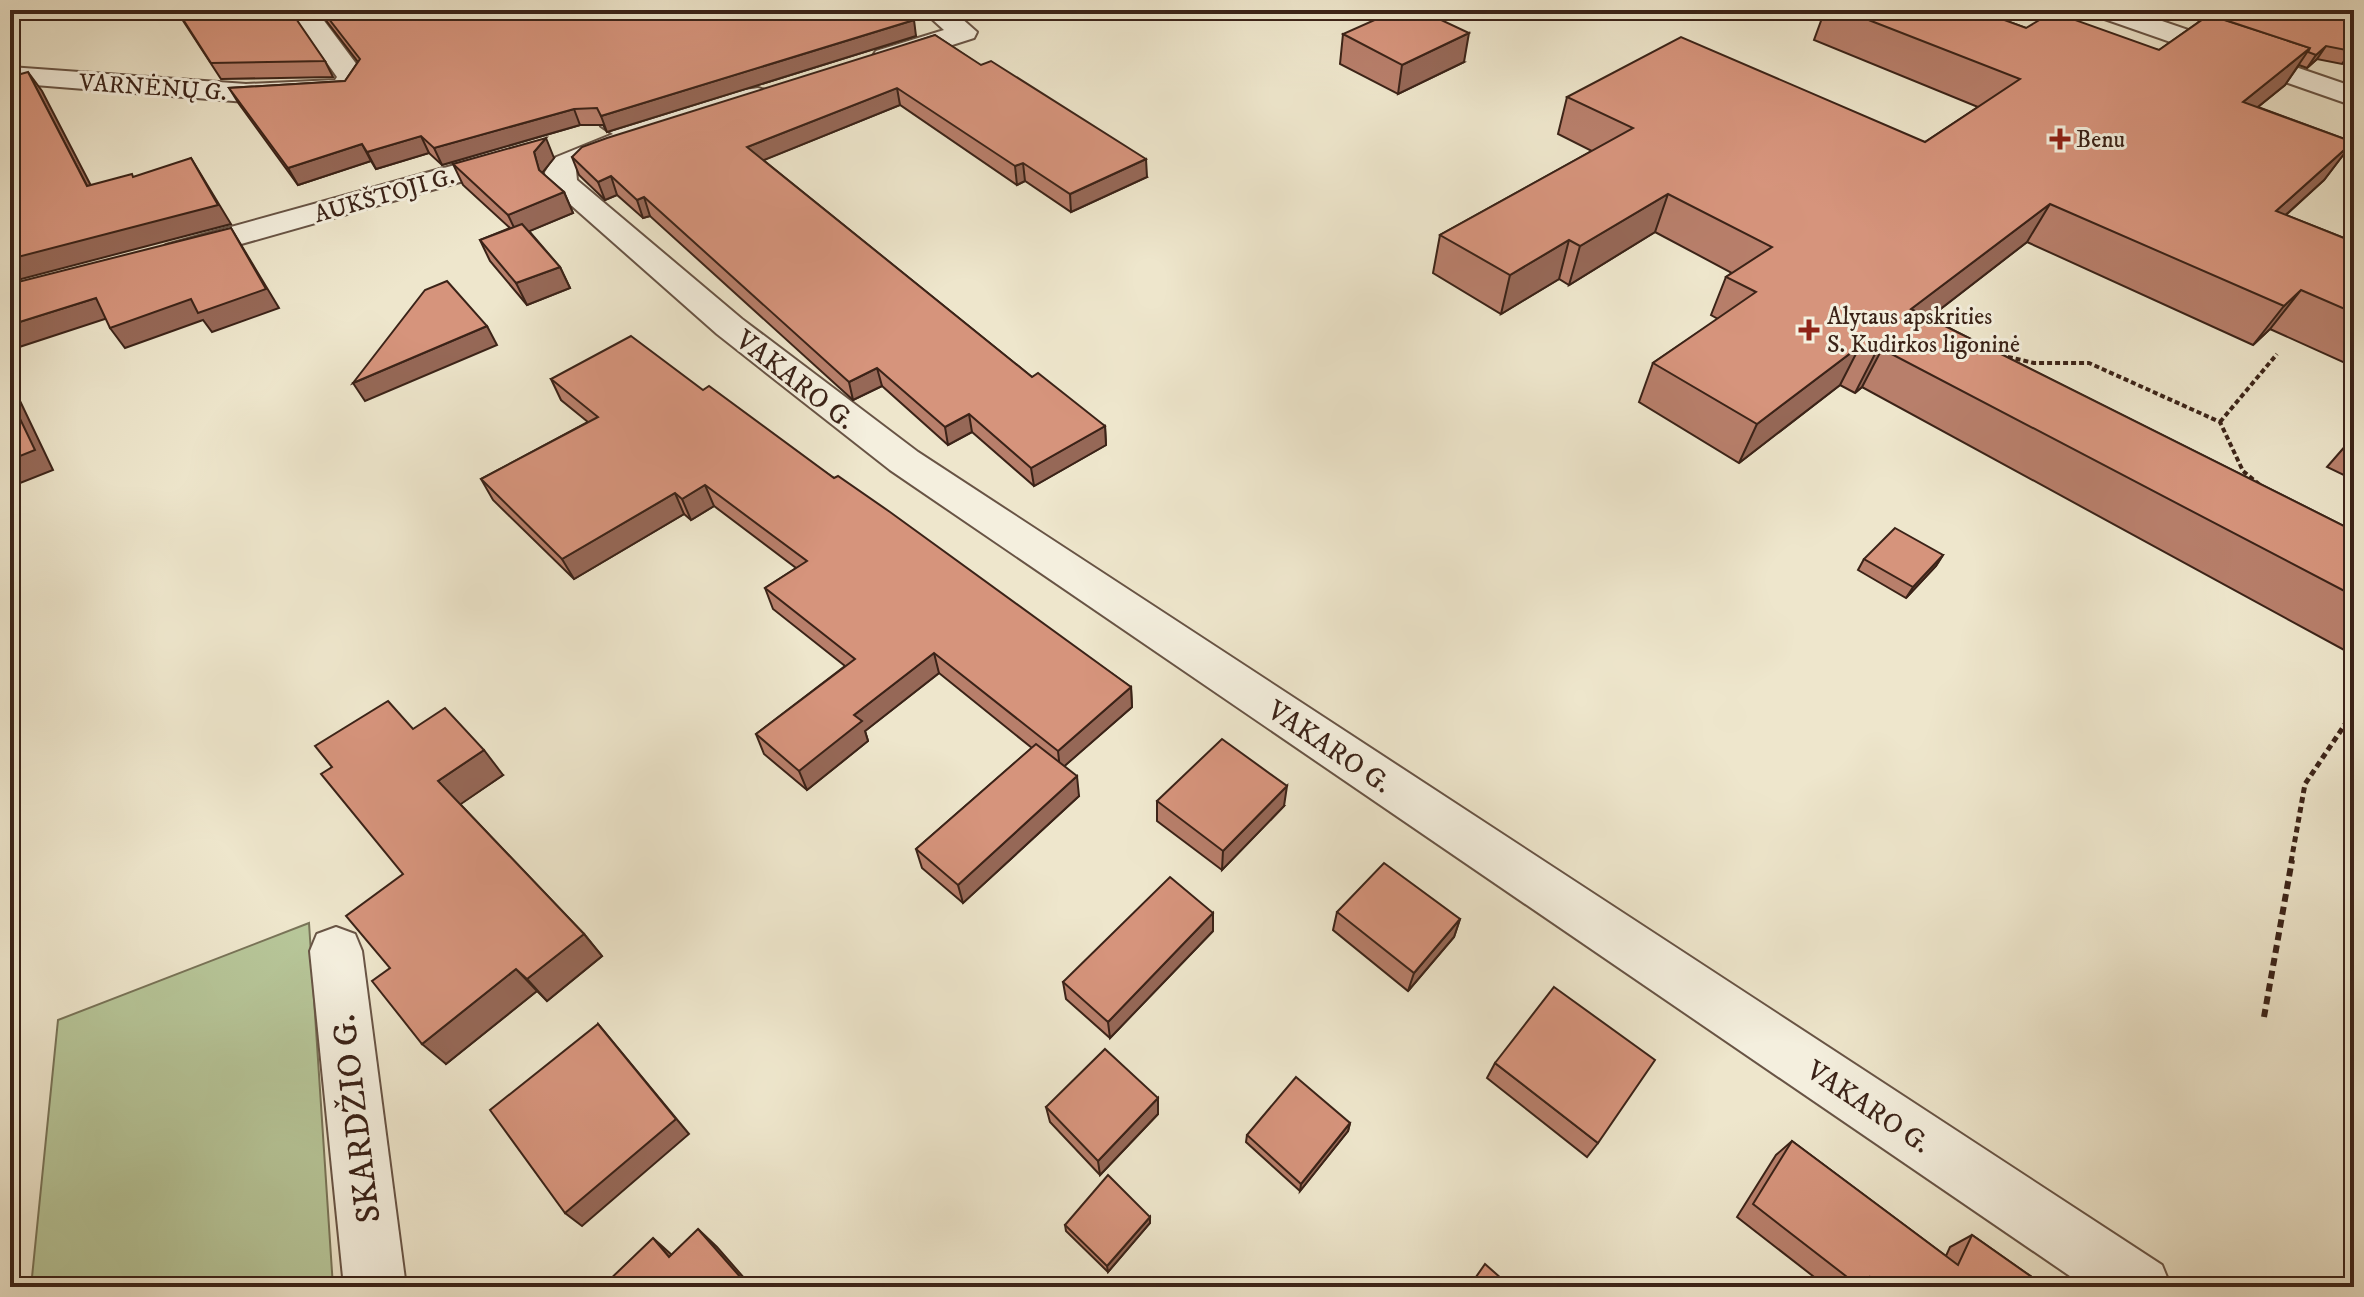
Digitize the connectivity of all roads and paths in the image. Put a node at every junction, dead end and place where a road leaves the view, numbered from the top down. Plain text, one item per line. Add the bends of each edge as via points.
1 (303, 10) edge
2 (935, 10) edge
3 (2105, 10) edge
4 (861, 64) edge
5 (10, 75) edge
6 (773, 92) joint
7 (2354, 97) edge
8 (154, 259) edge
9 (1993, 353) edge
10 (2277, 354) dead end
11 (2220, 422) junction
12 (2267, 491) edge
13 (2354, 711) edge
14 (336, 951) dead end
15 (2264, 1017) dead end
16 (375, 1287) edge
17 (2140, 1287) edge

1 - 5 street, VARNĖNŲ G. via 352,77 343,88 246,93
2 - 4 street via 964,32
3 - 7 street
6 - 8 street, AUKŠTOJI G. via 646,116
6 - 17 street, VAKARO G. via 602,147 565,164 562,183 739,336 904,461
9 - 11 path via 2034,363 2089,363
10 - 11 path
11 - 12 path via 2243,471
13 - 15 path via 2305,784
14 - 16 street, SKARDŽIO G.

